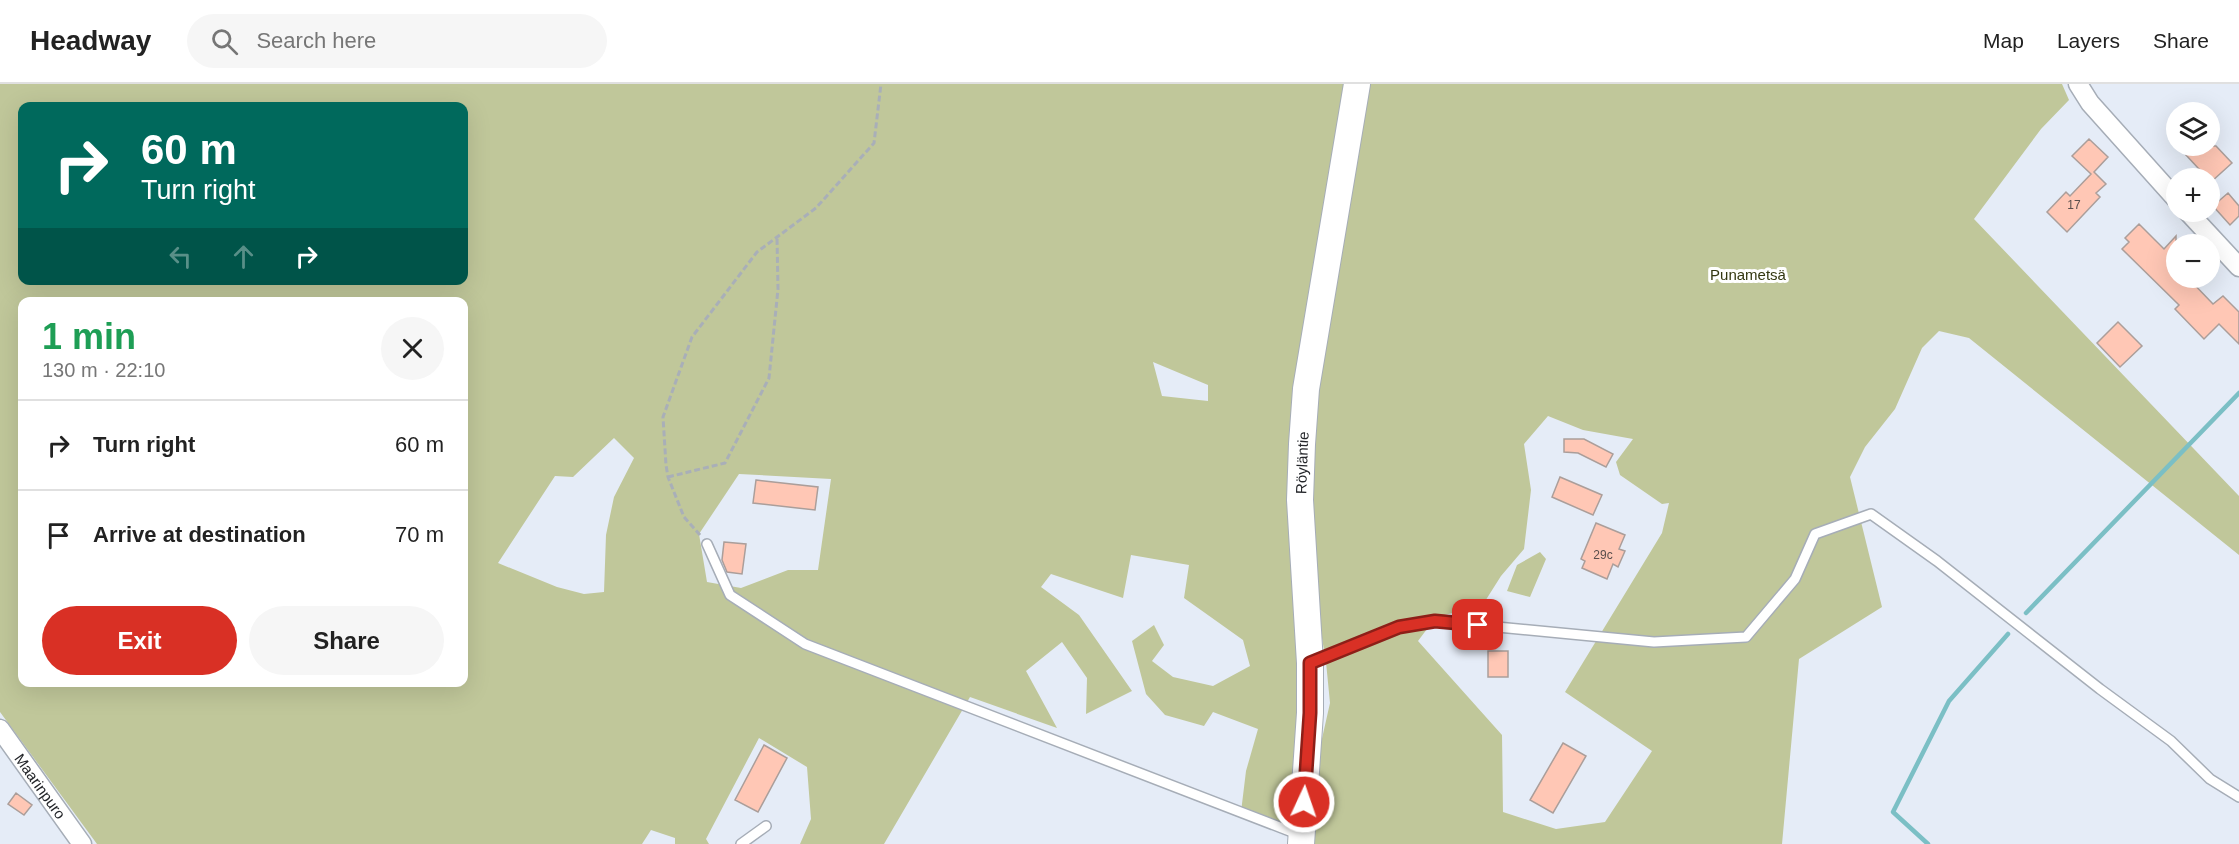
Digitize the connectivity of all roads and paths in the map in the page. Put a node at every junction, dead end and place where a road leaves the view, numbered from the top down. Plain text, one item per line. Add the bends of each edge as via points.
1 (881, 84) edge
2 (1357, 84) edge
3 (2078, 84) edge
4 (2166, 188) edge
5 (2197, 222) edge
6 (777, 237) junction
7 (2239, 267) edge
8 (668, 477) junction
9 (707, 543) joint
10 (1310, 663) junction
11 (0, 729) edge
12 (2239, 798) edge
13 (766, 826) dead end
14 (1302, 840) edge
15 (82, 844) edge
16 (741, 844) edge

1 - 6 path via 874,143 816,208
2 - 10 street, Röyläntie via 1306,389 1300,500
3 - 4 street via 2090,103
5 - 7 street
6 - 8 path via 757,252 692,337 663,417
6 - 8 path via 778,289 769,378 725,463
8 - 9 path via 684,517
9 - 14 lane via 730,595 805,644
10 - 12 lane via 1399,627 1435,621 1654,642 1746,637 1795,579 1815,534 1871,514 2171,741 2210,779
10 - 14 street, Röyläntie
11 - 15 street, Maarinpuro
13 - 16 lane

